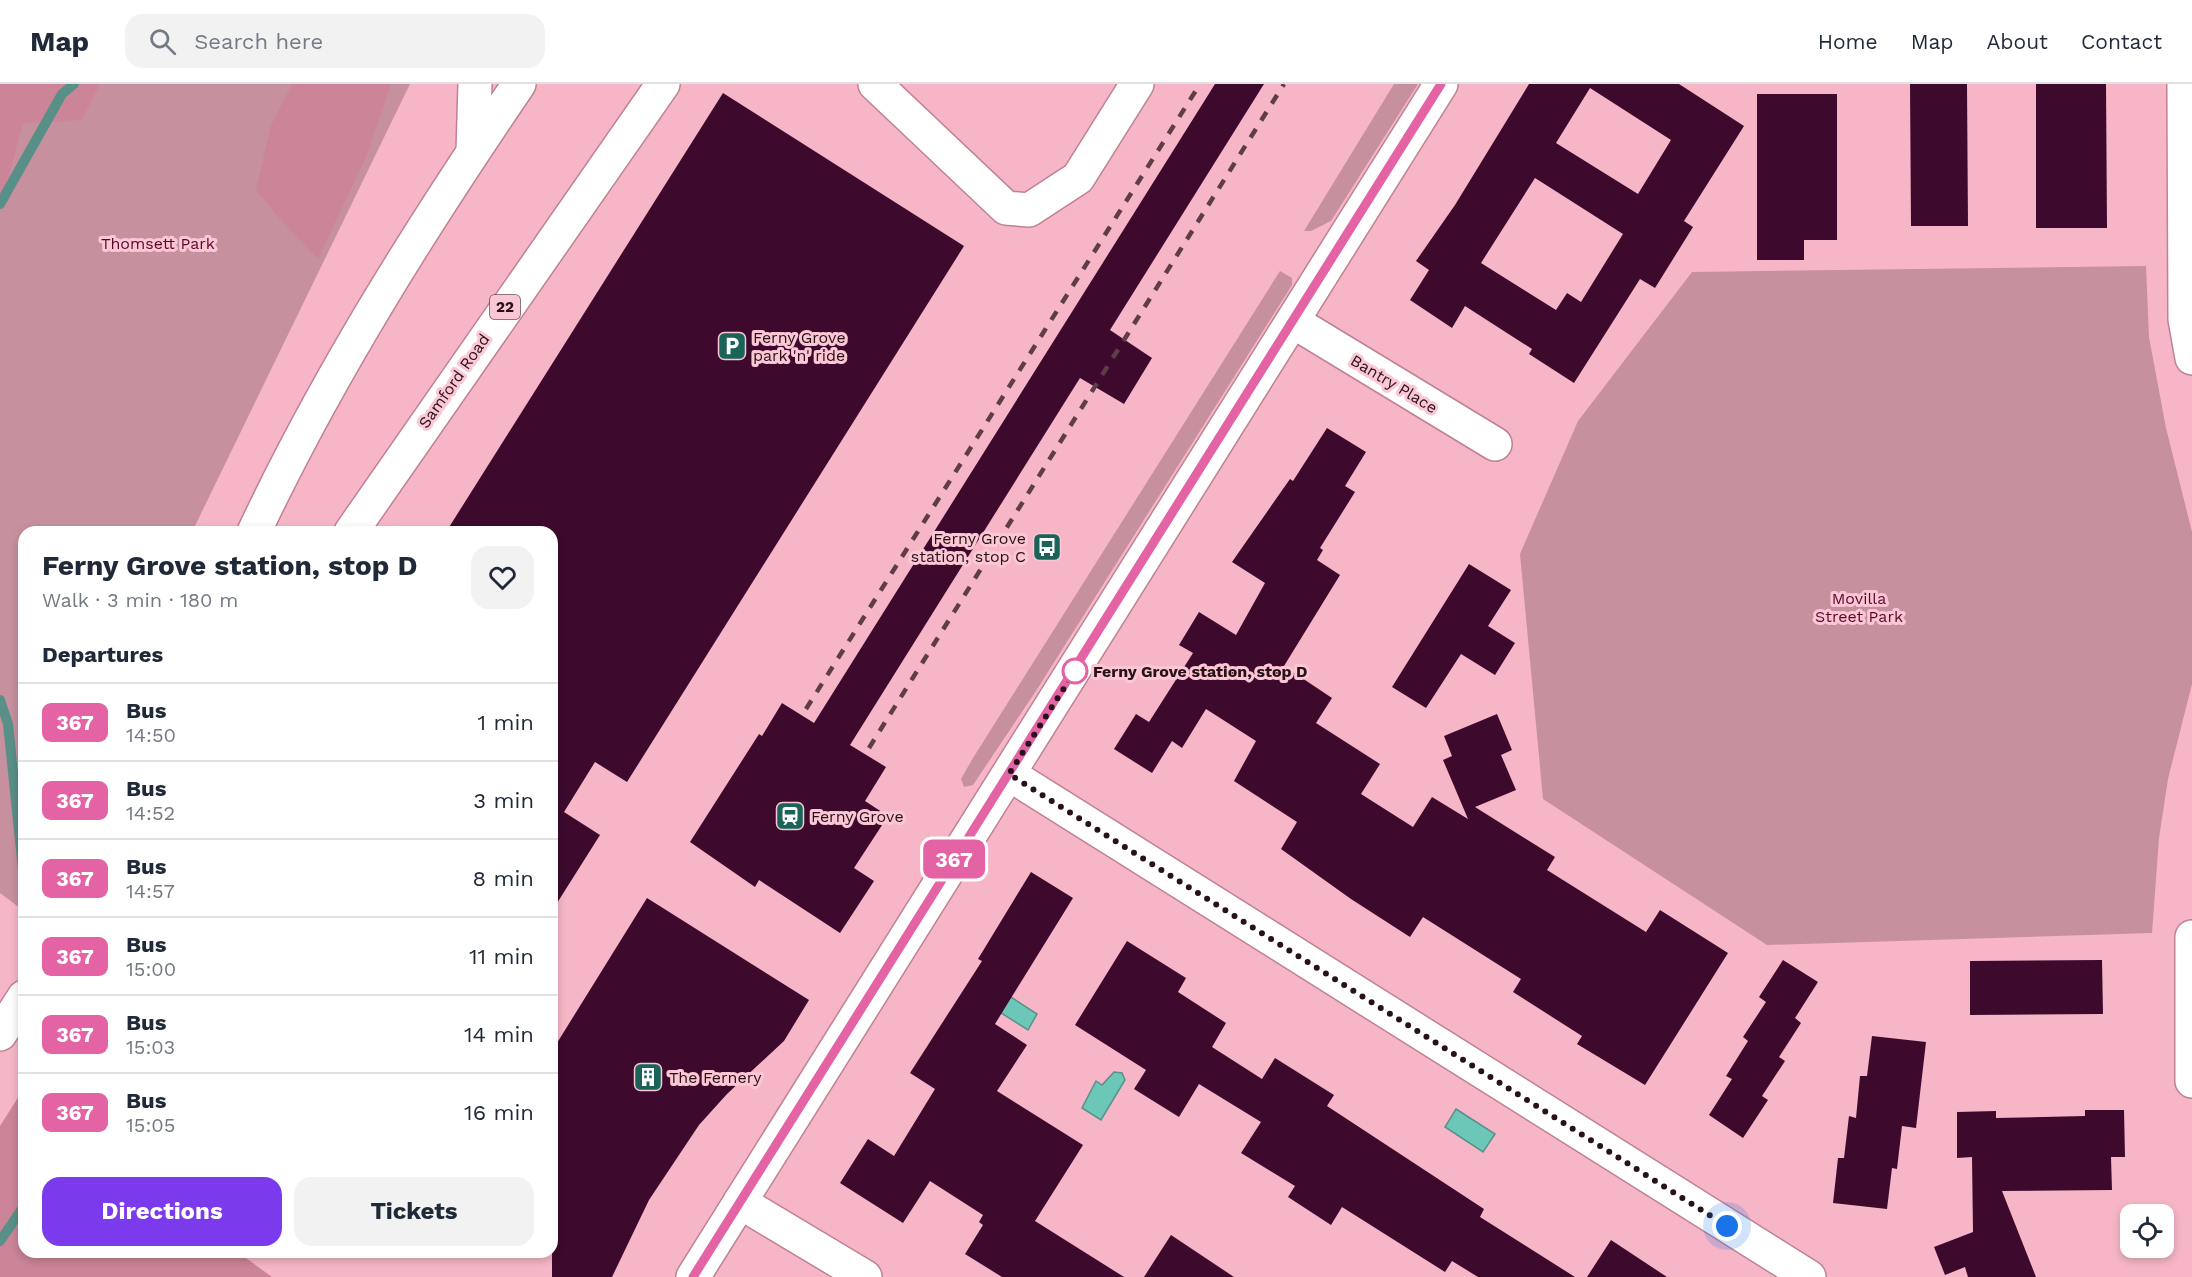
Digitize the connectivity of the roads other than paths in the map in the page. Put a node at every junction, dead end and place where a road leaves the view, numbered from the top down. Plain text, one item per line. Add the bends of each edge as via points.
1 (475, 84) edge
2 (519, 84) edge
3 (663, 84) edge
4 (875, 84) edge
5 (1137, 84) edge
6 (1441, 84) edge
7 (2184, 84) edge
8 (473, 152) junction
9 (1294, 322) junction
10 (2192, 358) edge
11 (1495, 444) dead end
12 (257, 526) edge
13 (355, 526) edge
14 (1009, 774) junction
15 (2192, 937) edge
16 (18, 1006) edge
17 (0, 1034) edge
18 (2192, 1081) edge
19 (740, 1202) junction
20 (693, 1277) edge
21 (866, 1277) edge
22 (1809, 1277) edge

1 - 8 street
2 - 8 street
3 - 13 street, Samford Road / 22
4 - 5 street via 1006,208 1018,210 1029,210 1045,202 1078,178
6 - 9 street
7 - 10 street via 2185,319
8 - 12 street via 330,384 293,449
9 - 11 street, Bantry Place
9 - 14 street
14 - 19 street
14 - 22 street
15 - 18 street
16 - 17 street
19 - 20 street
19 - 21 street

